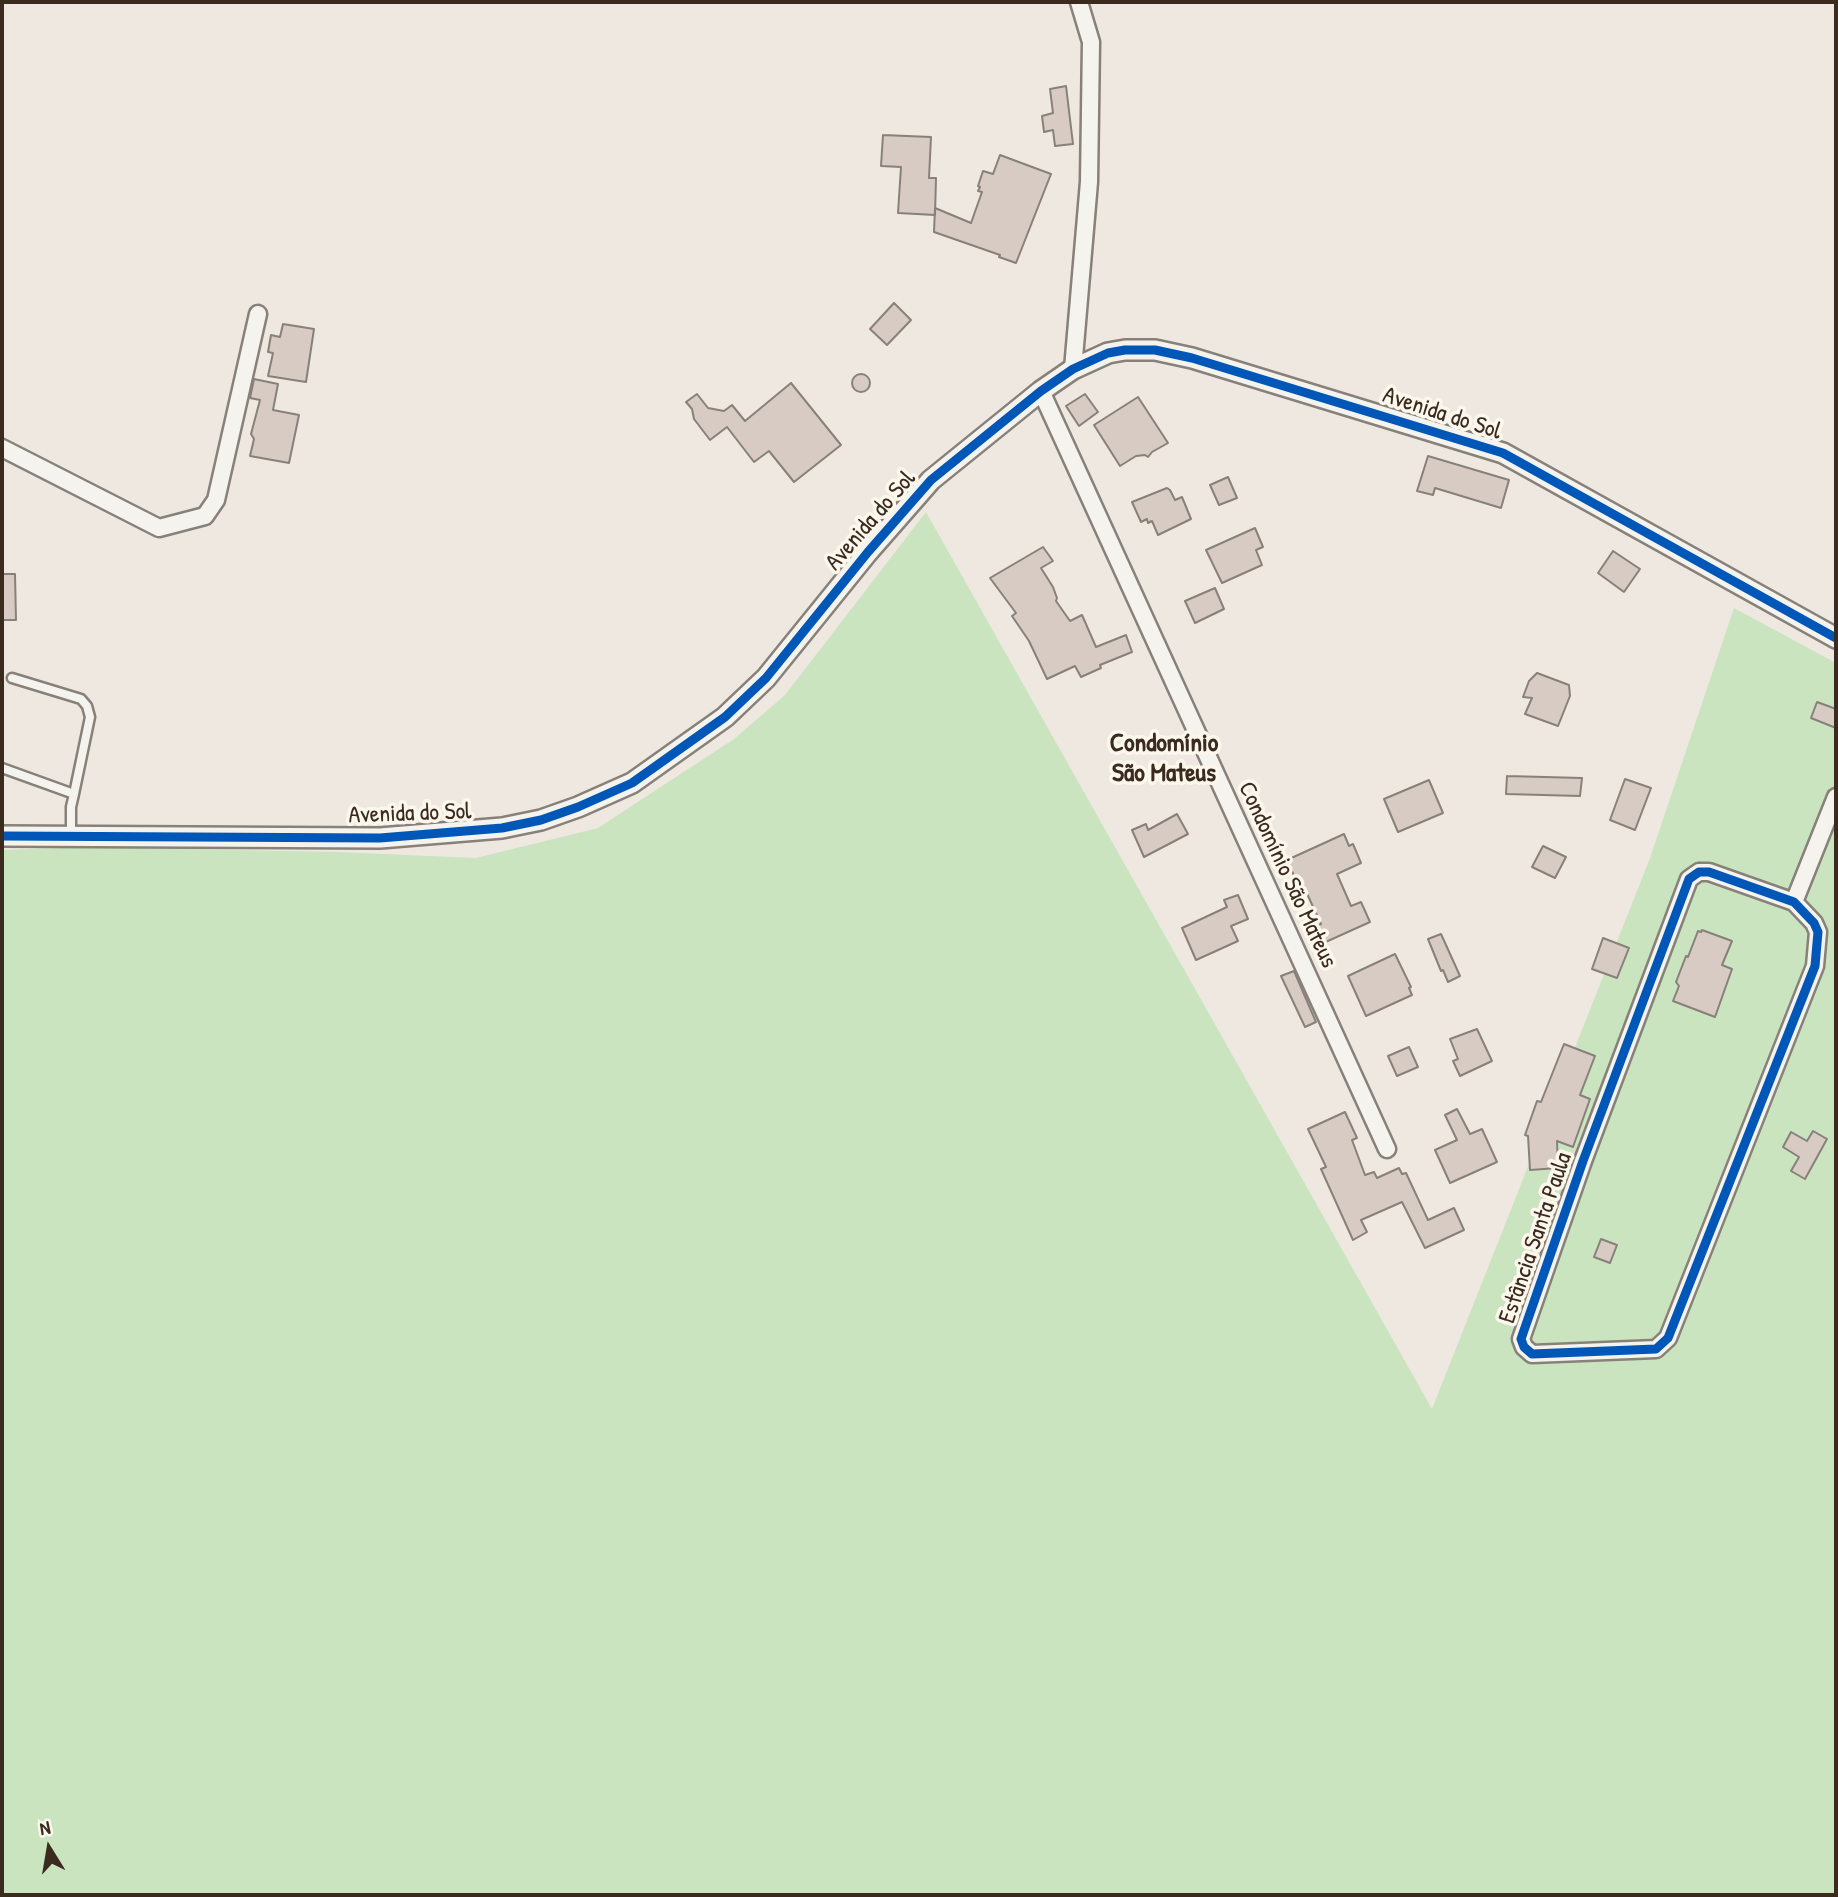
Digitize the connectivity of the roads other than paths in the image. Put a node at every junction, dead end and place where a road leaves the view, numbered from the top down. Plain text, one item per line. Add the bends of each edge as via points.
1 (1079, 2) edge
2 (258, 314) dead end
3 (1073, 369) junction
4 (1041, 391) junction
5 (2, 449) edge
6 (1836, 638) edge
7 (12, 678) dead end
8 (2, 768) edge
9 (74, 794) junction
10 (1836, 797) edge
11 (71, 834) junction
12 (2, 836) edge
13 (1794, 902) junction
14 (1387, 1149) dead end

1 - 3 street via 1091,42 1089,182
2 - 5 street via 216,500 205,516 159,528
3 - 4 street, Avenida do Sol
3 - 6 street, Avenida do Sol via 1108,353 1155,350 1503,453
4 - 11 street, Avenida do Sol via 931,480 766,678 725,717 632,783 541,820 478,831 380,838
4 - 14 street, Condomínio São Mateus
7 - 9 lane via 81,699 87,706 90,717
8 - 9 lane
9 - 11 lane
10 - 13 street
11 - 12 street, Avenida do Sol
13 - 13 street, Estância Santa Paula via 1818,932 1815,966 1668,1338 1656,1349 1532,1354 1521,1339 1689,879 1709,872

